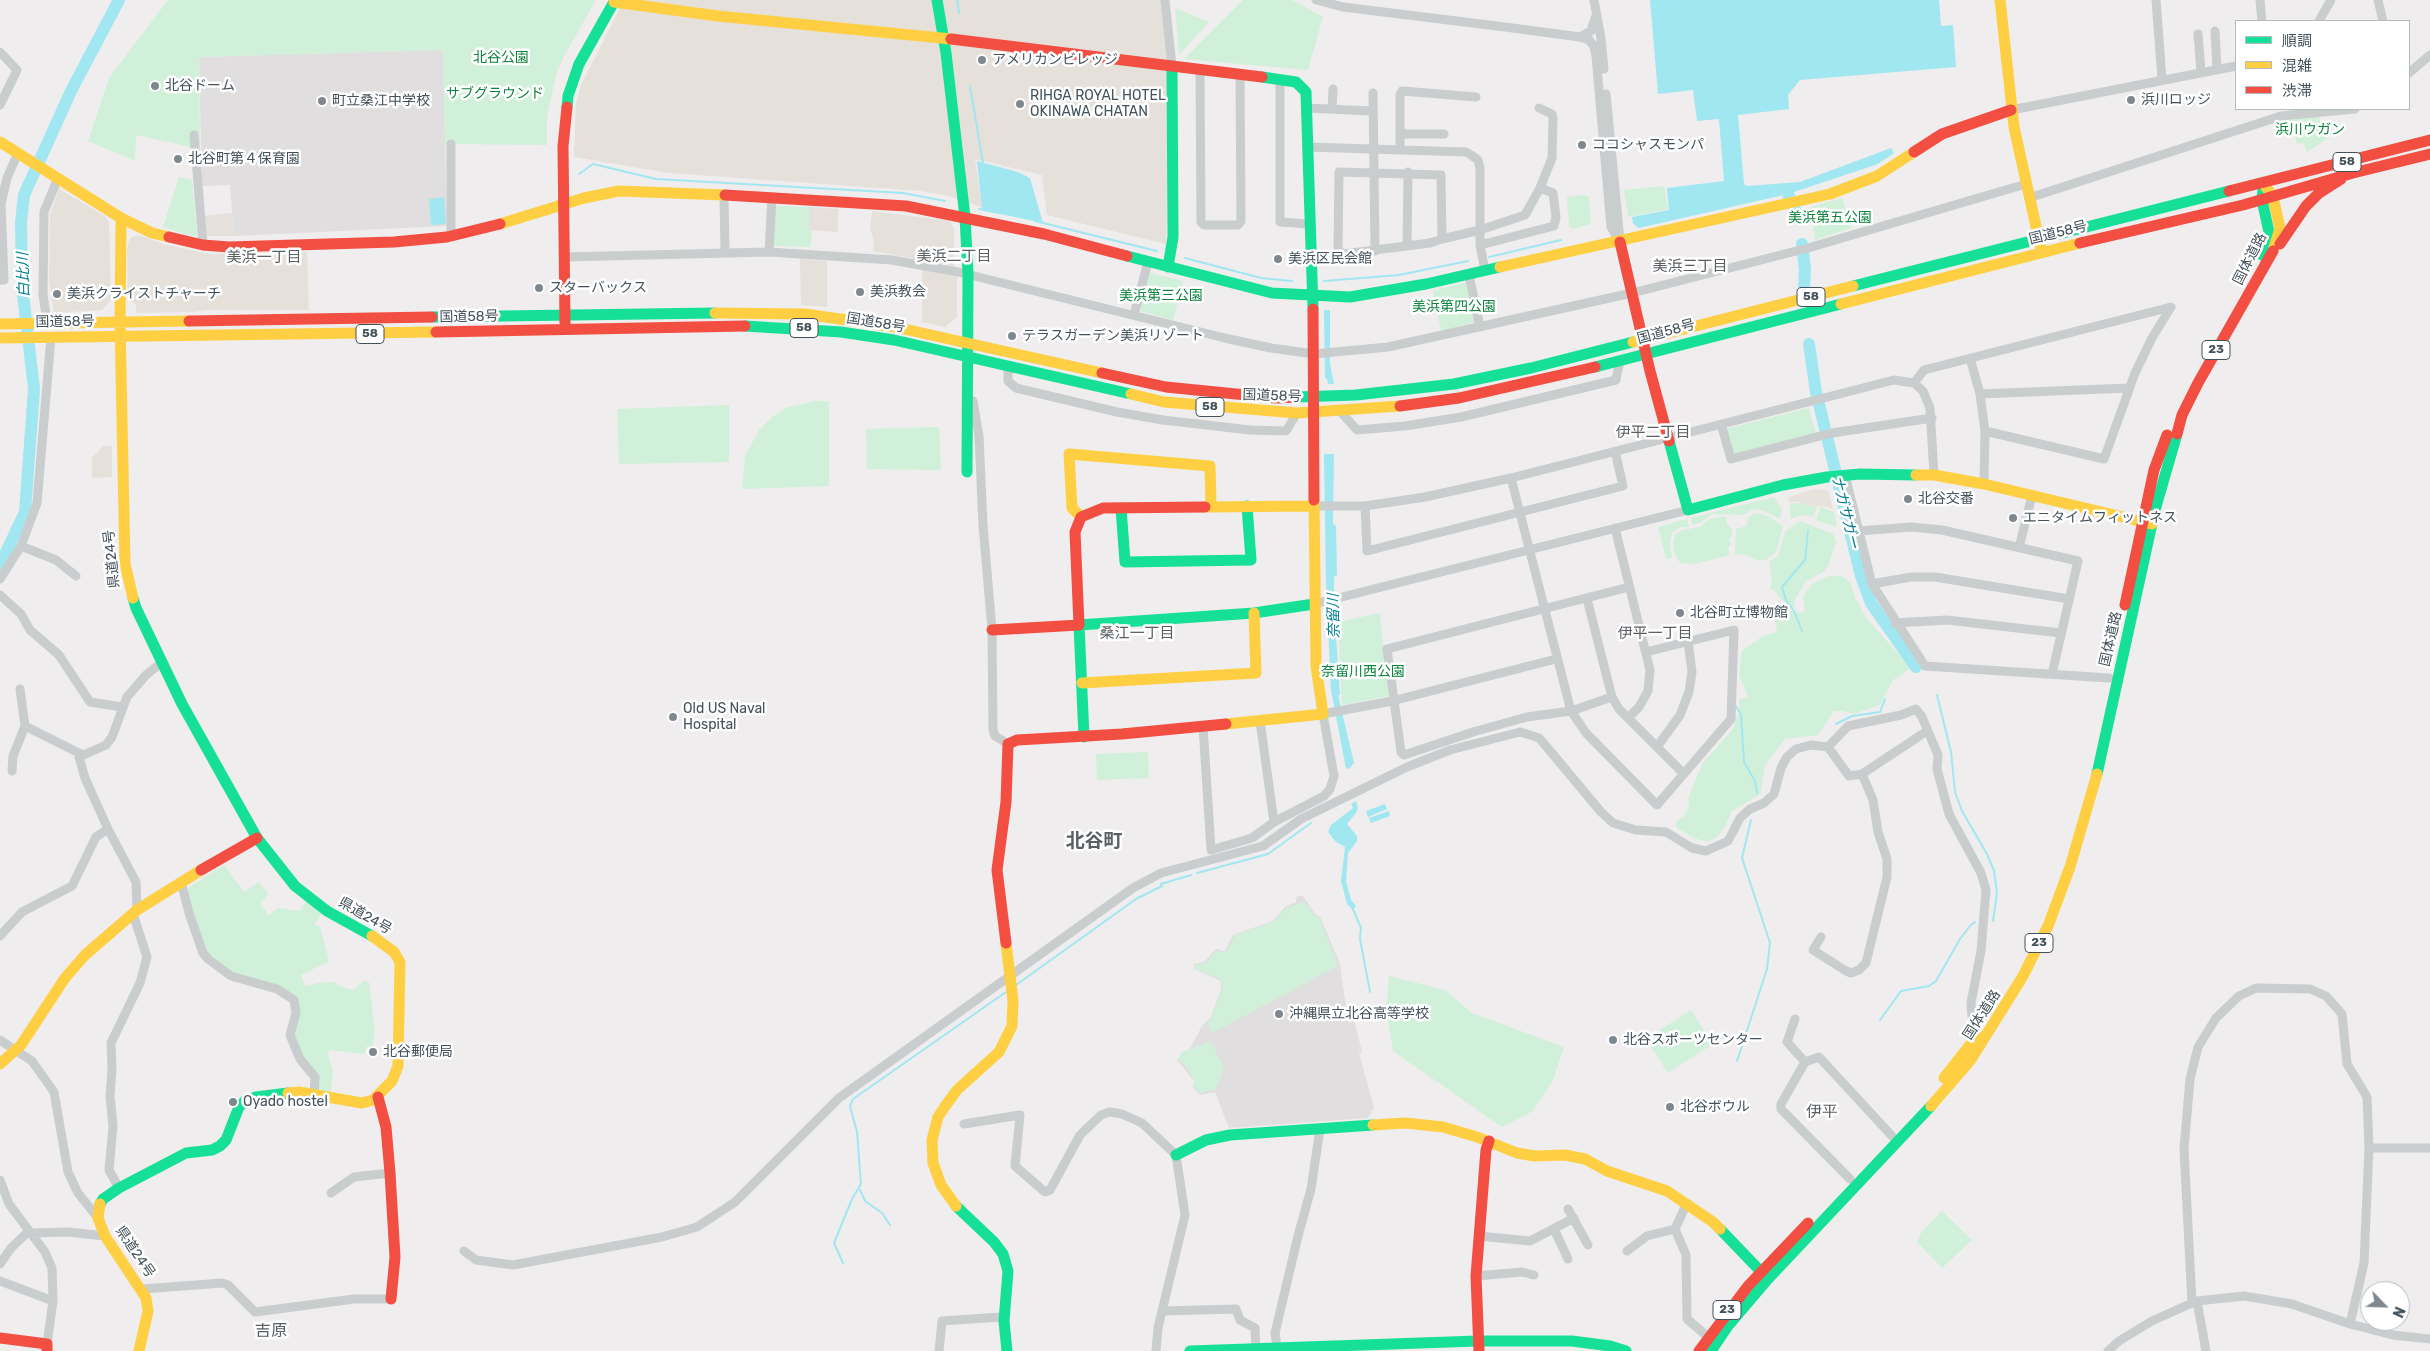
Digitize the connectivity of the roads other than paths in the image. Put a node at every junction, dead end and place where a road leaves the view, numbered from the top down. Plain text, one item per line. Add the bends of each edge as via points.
1 (937, 0) edge
2 (1165, 0) edge
3 (1316, 0) edge
4 (1594, 0) edge
5 (2000, 0) edge
6 (2156, 0) edge
7 (2260, 0) edge
8 (2331, 0) edge
9 (2378, 0) edge
10 (614, 1) edge
11 (2262, 20) edge
12 (2320, 20) edge
13 (2383, 20) edge
14 (2215, 31) dead end
15 (2198, 34) dead end
16 (1580, 37) junction
17 (944, 39) junction
18 (0, 52) edge
19 (2430, 55) edge
20 (1172, 66) junction
21 (2235, 66) edge
22 (2217, 69) junction
23 (1200, 70) junction
24 (2201, 72) junction
25 (2410, 72) edge
26 (1240, 74) junction
27 (1280, 79) junction
28 (2162, 80) junction
29 (1333, 89) dead end
30 (1372, 93) dead end
31 (1476, 97) dead end
32 (0, 105) edge
33 (1306, 108) junction
34 (1539, 108) dead end
35 (1332, 110) junction
36 (2011, 110) junction
37 (2344, 110) edge
38 (1372, 111) junction
39 (1401, 134) junction
40 (1444, 134) dead end
41 (194, 135) dead end
42 (2430, 140) edge
43 (0, 142) edge
44 (451, 144) dead end
45 (1307, 147) junction
46 (1373, 149) junction
47 (1400, 150) junction
48 (2430, 154) edge
49 (20, 155) junction
50 (1373, 171) junction
51 (1408, 172) junction
52 (2353, 173) junction
53 (58, 178) junction
54 (2263, 183) junction
55 (2026, 184) junction
56 (1540, 188) junction
57 (724, 195) junction
58 (772, 197) junction
59 (2029, 198) junction
60 (2267, 198) junction
61 (564, 205) junction
62 (965, 217) junction
63 (121, 218) junction
64 (1309, 224) junction
65 (1480, 230) junction
66 (450, 236) junction
67 (2038, 238) junction
68 (1442, 240) junction
69 (1620, 242) junction
70 (203, 245) junction
71 (1480, 245) junction
72 (1407, 246) junction
73 (1375, 251) junction
74 (725, 252) junction
75 (769, 252) junction
76 (2042, 253) junction
77 (2271, 256) junction
78 (565, 257) junction
79 (1148, 262) junction
80 (1168, 267) junction
81 (1484, 271) junction
82 (968, 274) junction
83 (1469, 275) junction
84 (0, 280) edge
85 (1632, 293) junction
86 (1311, 296) junction
87 (565, 315) junction
88 (1134, 315) junction
89 (45, 323) junction
90 (120, 323) junction
91 (0, 324) edge
92 (1480, 327) junction
93 (565, 330) junction
94 (120, 336) junction
95 (47, 337) junction
96 (0, 338) edge
97 (1643, 339) junction
98 (968, 343) junction
99 (1646, 353) junction
100 (1314, 354) junction
101 (968, 357) junction
102 (1970, 358) junction
103 (1620, 360) junction
104 (1008, 367) junction
105 (968, 376) junction
106 (1914, 383) junction
107 (2128, 388) junction
108 (1980, 394) junction
109 (1314, 398) junction
110 (1339, 410) junction
111 (1313, 412) junction
112 (1297, 413) junction
113 (1932, 418) junction
114 (1721, 424) junction
115 (1985, 431) junction
116 (1668, 437) junction
117 (1615, 451) junction
118 (967, 472) dead end
119 (1845, 475) junction
120 (1934, 475) junction
121 (1511, 478) junction
122 (1984, 484) junction
123 (2032, 495) junction
124 (1211, 506) junction
125 (1247, 506) junction
126 (1319, 506) junction
127 (1366, 506) junction
128 (1121, 508) junction
129 (1688, 510) junction
130 (1520, 512) junction
131 (1081, 517) junction
132 (2147, 523) junction
133 (1615, 528) junction
134 (1858, 531) junction
135 (21, 546) junction
136 (2019, 548) junction
137 (1529, 551) junction
138 (76, 576) dead end
139 (0, 579) edge
140 (1872, 584) junction
141 (1629, 587) junction
142 (0, 595) edge
143 (1587, 599) junction
144 (2069, 599) junction
145 (1319, 603) junction
146 (1544, 609) junction
147 (1254, 613) junction
148 (1895, 623) junction
149 (1079, 625) junction
150 (992, 630) junction
151 (2061, 633) junction
152 (1688, 641) junction
153 (1646, 652) junction
154 (1556, 659) junction
155 (161, 663) junction
156 (2052, 674) junction
157 (2109, 678) junction
158 (1082, 683) junction
159 (20, 689) dead end
160 (1612, 697) junction
161 (1392, 701) junction
162 (122, 706) junction
163 (1571, 710) junction
164 (1327, 714) junction
165 (1628, 718) junction
166 (1260, 721) junction
167 (25, 726) junction
168 (1203, 726) junction
169 (1927, 731) junction
170 (1084, 736) junction
171 (1008, 744) junction
172 (1657, 746) junction
173 (1828, 747) junction
174 (83, 755) junction
175 (12, 770) dead end
176 (1683, 773) junction
177 (1862, 774) junction
178 (1274, 822) junction
179 (108, 829) junction
180 (257, 838) junction
181 (181, 882) junction
182 (135, 912) junction
183 (0, 936) edge
184 (1821, 937) dead end
185 (1972, 1017) dead end
186 (1795, 1019) dead end
187 (1, 1040) edge
188 (1805, 1062) junction
189 (0, 1064) edge
190 (314, 1095) junction
191 (378, 1096) junction
192 (964, 1124) dead end
193 (1320, 1129) junction
194 (1892, 1136) junction
195 (1489, 1141) junction
196 (2369, 1148) junction
197 (2430, 1148) edge
198 (1176, 1156) junction
199 (390, 1173) junction
200 (1850, 1179) junction
201 (0, 1180) edge
202 (119, 1188) junction
203 (331, 1193) dead end
204 (1687, 1203) junction
205 (1568, 1209) dead end
206 (98, 1218) junction
207 (1574, 1218) junction
208 (1554, 1229) junction
209 (1675, 1229) junction
210 (30, 1232) junction
211 (105, 1236) junction
212 (1479, 1236) junction
213 (1588, 1245) dead end
214 (464, 1251) dead end
215 (1627, 1251) dead end
216 (1568, 1259) dead end
217 (0, 1264) edge
218 (1534, 1275) dead end
219 (1764, 1275) junction
220 (1476, 1276) junction
221 (0, 1281) edge
222 (143, 1290) junction
223 (391, 1299) joint
224 (53, 1300) junction
225 (1162, 1310) junction
226 (1001, 1317) dead end
227 (2350, 1324) junction
228 (1708, 1337) junction
229 (0, 1338) edge
230 (2430, 1339) edge
231 (1276, 1346) junction
232 (1479, 1346) edge
233 (47, 1348) edge
234 (1256, 1349) edge
235 (139, 1351) edge
236 (938, 1351) edge
237 (1006, 1351) edge
238 (1156, 1351) edge
239 (1190, 1351) edge
240 (1626, 1351) edge
241 (1699, 1351) edge
242 (1711, 1351) edge
243 (2108, 1351) edge
244 (2206, 1351) edge

1 - 17 main road
2 - 20 street
3 - 16 street via 1343,7
4 - 16 street via 1595,23
4 - 69 street via 1601,38
5 - 36 main road
6 - 28 street
7 - 11 street
8 - 12 street
9 - 13 street
10 - 17 main road via 718,16
10 - 61 main road via 570,87 563,131
14 - 22 street
15 - 24 street
16 - 69 street via 1589,40 1595,50 1608,206 1611,227
17 - 20 main road
17 - 62 main road
18 - 32 street via 17,70
19 - 25 street
20 - 23 main road
20 - 80 main road via 1173,237
21 - 22 street
22 - 24 street
23 - 26 main road
23 - 26 street via 1204,225 1238,225 1241,221
24 - 28 street
26 - 27 main road
27 - 33 main road via 1301,86 1306,92
27 - 64 street via 1280,222
28 - 36 street
29 - 35 street
30 - 38 street
31 - 39 street via 1402,91
33 - 35 street
33 - 45 main road
34 - 56 street via 1552,114 1553,119 1552,158
35 - 38 street
36 - 55 main road
36 - 69 main road via 1942,134 1877,176 1830,194
37 - 59 street via 2281,116
38 - 46 street
39 - 40 street
39 - 47 street
41 - 70 street
42 - 54 main road, 国道58号 / 58
43 - 49 main road
44 - 66 street
45 - 46 street
45 - 64 main road
46 - 47 street
46 - 50 street
47 - 65 street via 1466,152 1478,160
48 - 52 main road, 国道58号 / 58
49 - 53 main road
49 - 84 street via 7,178 1,204 4,280
50 - 51 street
50 - 73 street
50 - 73 street via 1344,170 1337,175 1338,249 1343,254
51 - 68 street via 1441,175
51 - 72 street
52 - 60 main road, 国道58号 / 58
52 - 77 main road via 2319,193 2306,206
53 - 63 main road
53 - 89 street via 44,212
54 - 60 main road, 国体道路 / 23
54 - 67 main road, 国道58号 / 58
55 - 59 main road
55 - 85 street via 1798,251
56 - 65 street via 1526,215
56 - 71 street via 1553,193 1554,226
57 - 58 main road
57 - 61 main road via 633,190 601,194
57 - 74 street
58 - 62 main road via 906,206
58 - 75 street
59 - 67 main road
60 - 76 main road, 国道58号 / 58
60 - 77 main road, 国体道路 / 23 via 2280,228
60 - 132 main road, 国体道路 / 23 via 2266,248 2199,363 2174,415 2154,470
61 - 66 main road
61 - 78 main road
62 - 79 main road
62 - 82 main road
63 - 70 main road via 152,233
63 - 90 main road, 県道24号
64 - 86 main road
65 - 68 street
65 - 71 street
66 - 70 main road via 394,242
67 - 76 main road
67 - 97 main road, 国道58号 / 58
68 - 72 street
69 - 81 main road
69 - 85 main road
71 - 81 street
72 - 73 street
74 - 75 street
74 - 78 street
75 - 82 street via 892,260
76 - 99 main road, 国道58号 / 58
77 - 132 main road, 国体道路 / 23 via 2182,415
78 - 87 main road
79 - 80 main road
79 - 88 street
80 - 86 main road via 1272,293
81 - 83 main road
82 - 88 street
82 - 98 main road
83 - 86 main road via 1350,297
83 - 92 street
85 - 92 street
85 - 97 main road
86 - 100 main road
87 - 90 main road, 国道58号 / 58
87 - 93 main road
87 - 98 main road, 国道58号 / 58 via 805,314 895,326
88 - 100 street via 1262,346
89 - 90 main road, 国道58号 / 58
89 - 91 main road, 国道58号 / 58
90 - 94 main road, 県道24号
92 - 100 street via 1388,347
93 - 94 main road, 国道58号 / 58
93 - 101 main road, 国道58号 / 58 via 803,328 894,340
94 - 95 main road, 国道58号 / 58
94 - 155 main road, 県道24号 via 125,564 136,608
95 - 96 main road, 国道58号 / 58
95 - 135 street via 37,504
97 - 99 main road
97 - 109 main road, 国道58号 / 58 via 1454,384
98 - 101 main road
98 - 109 main road, 国道58号 / 58 via 1166,387 1243,396
99 - 103 main road, 国道58号 / 58
99 - 116 main road
100 - 109 main road
101 - 104 main road, 国道58号 / 58
101 - 105 main road
102 - 106 street via 1924,370
102 - 107 street via 2172,307 2152,338
102 - 108 street
103 - 110 main road, 国道58号 / 58 via 1459,398
103 - 110 street via 1616,380 1462,417 1357,430
104 - 112 main road, 国道58号 / 58 via 1164,402
104 - 112 street via 1008,381 1016,388 1162,420 1286,431
105 - 118 main road
105 - 150 street via 979,436
106 - 113 street via 1923,391
106 - 114 street via 1894,380
107 - 108 street
107 - 115 street via 2104,459
108 - 115 street
109 - 111 main road
110 - 111 main road, 国道58号 / 58
111 - 112 main road, 国道58号 / 58
111 - 126 main road
113 - 114 street via 1832,433 1731,459
113 - 120 street
114 - 116 street
115 - 122 street
116 - 117 street
116 - 129 main road
117 - 121 street
117 - 130 street via 1623,486
119 - 120 main road
119 - 129 main road via 1784,485
119 - 134 street
120 - 122 main road
121 - 127 street
121 - 130 street
122 - 123 main road
123 - 132 main road
123 - 136 street
124 - 125 main road
124 - 128 main road
124 - 131 main road via 1210,466 1069,454 1072,508
125 - 126 main road
125 - 128 main road via 1251,560 1125,562
126 - 127 street
126 - 145 main road
127 - 130 street via 1367,551
128 - 131 main road via 1103,508
129 - 133 street
130 - 137 street
131 - 149 main road via 1074,537
132 - 157 main road, 国体道路 / 23
132 - 219 main road, 国体道路 / 23 via 2094,786 2048,926 2023,976 1970,1061 1932,1105
133 - 137 street
133 - 141 street
134 - 136 street via 1911,527 1942,530
134 - 140 street
135 - 138 street via 56,560
135 - 139 street
136 - 144 street via 2078,561
137 - 145 street
137 - 146 street
140 - 144 street via 1911,576 1935,577
140 - 148 street
141 - 143 street
141 - 153 street
142 - 162 street via 21,614 30,630 59,655 90,702
143 - 146 street
143 - 160 street
144 - 151 street
145 - 147 main road
145 - 164 main road via 1316,666
146 - 154 street
146 - 161 street via 1387,649
147 - 149 main road
147 - 158 main road via 1256,673
148 - 151 street via 1947,620
148 - 156 street via 1925,666
149 - 150 main road
149 - 158 main road
150 - 171 street via 993,730 995,736
151 - 156 street
152 - 153 street
152 - 172 street via 1692,672 1689,692 1680,715
152 - 176 street via 1734,630 1731,719
153 - 165 street via 1650,670 1648,691
154 - 161 street
154 - 163 street
155 - 162 street via 146,674
155 - 180 main road, 県道24号
156 - 157 street
157 - 194 main road, 国体道路 / 23 via 2085,796 2041,923 2006,991 1976,1037
158 - 170 main road
159 - 167 street
160 - 163 street
160 - 165 street
161 - 163 street via 1404,755 1518,720
161 - 164 street
162 - 174 street via 112,737 106,745
163 - 176 street via 1586,733 1657,805
164 - 166 main road
164 - 178 street via 1334,776 1330,789 1324,796
165 - 172 street
166 - 168 main road
166 - 178 street
167 - 174 street
167 - 175 street via 13,756
168 - 170 main road
168 - 178 street via 1211,850 1252,838
169 - 173 street via 1916,709 1848,726
169 - 177 street
169 - 185 street via 1938,755 1937,769 1949,814 1981,873 1986,890 1981,951 1971,1003
170 - 171 main road via 1017,740
171 - 237 main road via 1006,802 997,860 1014,1014 1012,1026 999,1052 957,1090 946,1105 938,1117 932,1140 933,1163 941,1185 953,1203 1003,1254 1008,1272 1004,1321
172 - 176 street
173 - 177 street via 1849,776
173 - 214 street via 1811,746 1796,750 1787,757 1774,794 1740,818 1728,841 1706,851 1692,848 1666,832 1636,830 1613,823 1539,738 1520,732 1450,750 1407,767 1302,819 1263,846 1161,873 1133,888 839,1098 734,1202 697,1227 662,1237 513,1265 476,1260
174 - 179 street via 79,757 85,778
177 - 184 street via 1873,800 1878,832 1887,859 1887,877 1866,963 1859,970 1846,971 1813,950
179 - 182 street via 136,882
179 - 183 street via 96,837 72,886 22,912
180 - 181 main road
180 - 191 main road, 県道24号 via 294,886 327,911 382,941 400,962 398,1066 392,1081
181 - 182 main road
181 - 190 street via 189,913 208,959 232,976 278,989 294,1000 296,1009 290,1035 300,1059 315,1077
182 - 189 main road via 85,955 65,978 21,1044
182 - 202 street via 147,957 140,983 111,1043 113,1126 109,1170
186 - 188 street via 1787,1042
187 - 206 street via 32,1061 54,1092 68,1172 78,1193
188 - 194 street via 1818,1057
188 - 200 street via 1780,1104 1781,1108
190 - 191 main road, 県道24号 via 362,1104
190 - 202 main road, 県道24号 via 299,1092 245,1101 238,1107 226,1140 220,1146 186,1153
191 - 199 main road via 386,1127
192 - 198 street via 1020,1115 1015,1166 1045,1192 1050,1190 1080,1135 1101,1115 1110,1112 1142,1123
193 - 195 main road via 1419,1123 1455,1129
193 - 198 main road via 1215,1137
193 - 231 street via 1312,1190 1298,1236 1276,1333
194 - 200 main road, 国体道路 / 23
195 - 204 main road via 1526,1155 1565,1155 1585,1160 1607,1171 1667,1191
195 - 212 main road
196 - 197 street
196 - 227 street via 2364,1263
196 - 243 street via 2367,1097 2347,1064 2342,1014 2326,996 2310,989 2256,988 2238,996 2216,1018 2198,1048 2190,1079 2184,1149 2192,1303 2152,1321
198 - 225 street via 1185,1215
199 - 203 street via 354,1177
199 - 223 main road via 395,1256
200 - 219 main road, 国体道路 / 23
201 - 210 street via 9,1204
202 - 206 main road, 県道24号 via 103,1199
204 - 209 street
204 - 219 main road via 1713,1222
205 - 207 street
206 - 211 main road, 県道24号
207 - 208 street
207 - 213 street
208 - 212 street via 1530,1241
208 - 216 street
209 - 215 street via 1647,1236
209 - 228 street via 1686,1255 1686,1319
210 - 211 street
210 - 217 street via 11,1248
210 - 224 street via 52,1268
211 - 222 main road, 県道24号
212 - 220 main road
218 - 220 street via 1522,1272
219 - 228 main road, 国体道路 / 23
219 - 242 main road, 国体道路 / 23
220 - 232 main road
221 - 224 street
222 - 223 street via 222,1283 255,1312 354,1299
222 - 235 main road, 県道24号 via 148,1311
224 - 233 street
225 - 234 street via 1236,1309 1240,1320 1255,1328
225 - 238 street
226 - 236 street via 942,1321
227 - 230 street via 2393,1335
227 - 244 street via 2292,1304 2244,1296 2197,1302
228 - 241 main road, 国体道路 / 23
229 - 233 main road
231 - 232 main road
231 - 234 main road
232 - 240 main road via 1572,1341
234 - 239 main road

